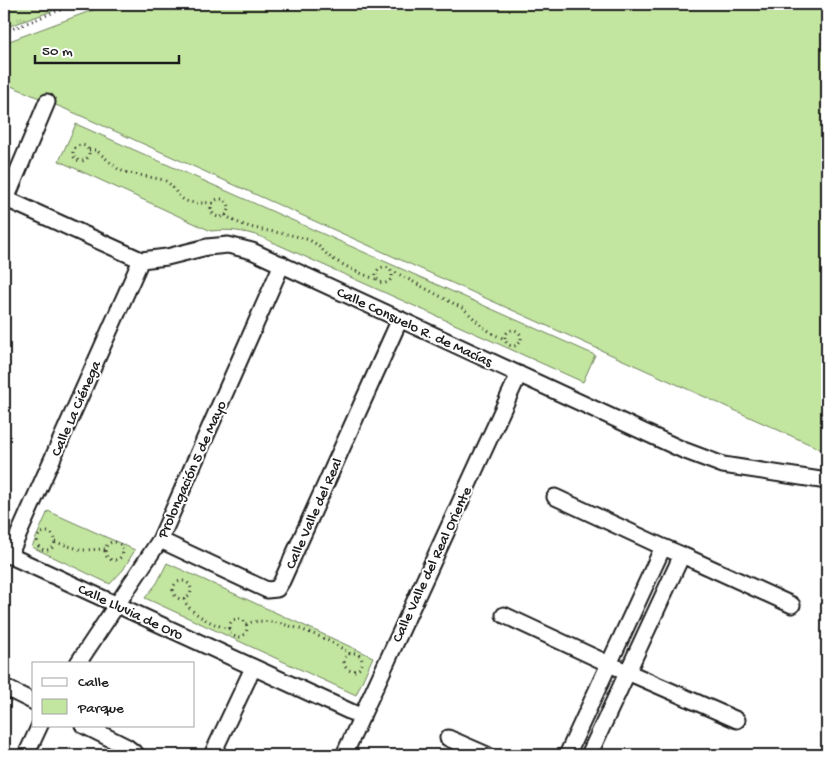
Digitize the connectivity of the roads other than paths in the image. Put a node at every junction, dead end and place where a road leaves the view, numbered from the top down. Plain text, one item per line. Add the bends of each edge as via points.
1 (47, 102) dead end
2 (4, 200) edge
3 (142, 260) junction
4 (282, 264) junction
5 (400, 319) junction
6 (519, 374) junction
7 (827, 481) edge
8 (556, 497) dead end
9 (160, 540) junction
10 (663, 547) junction
11 (6, 554) edge
12 (682, 555) junction
13 (117, 604) junction
14 (792, 605) dead end
15 (504, 615) dead end
16 (79, 662) edge
17 (609, 664) junction
18 (253, 668) junction
19 (628, 671) junction
20 (4, 687) edge
21 (32, 701) edge
22 (362, 717) junction
23 (737, 720) dead end
24 (40, 726) edge
25 (85, 726) edge
26 (448, 738) dead end
27 (26, 755) edge
28 (137, 755) edge
29 (212, 755) edge
30 (344, 755) edge
31 (487, 755) edge
32 (567, 755) edge
33 (589, 755) edge

1 - 2 street
2 - 3 street
3 - 4 street, Calle Consuelo R. de Macías via 228,245
3 - 11 street, Calle La Ciénega
4 - 5 street, Calle Consuelo R. de Macías
4 - 9 street, Prolongación 5 de Mayo
5 - 6 street, Calle Consuelo R. de Macías
5 - 9 street, Calle Valle del Real via 277,589 267,590
6 - 7 street, Calle Consuelo R. de Macías via 683,450 723,464
6 - 22 street, Calle Valle del Real Oriente
8 - 10 street
9 - 13 street, Prolongación 5 de Mayo
10 - 12 street
10 - 17 street
11 - 13 street, Calle Lluvia de Oro
12 - 14 street
12 - 19 street
13 - 16 street, Prolongación 5 de Mayo
13 - 18 street, Calle Lluvia de Oro
15 - 17 street
17 - 19 street
17 - 32 street
18 - 22 street, Calle Lluvia de Oro
18 - 29 street
19 - 23 street
19 - 33 street
20 - 21 street
22 - 30 street, Calle Valle del Real Oriente
24 - 27 street
25 - 28 street
26 - 31 street

